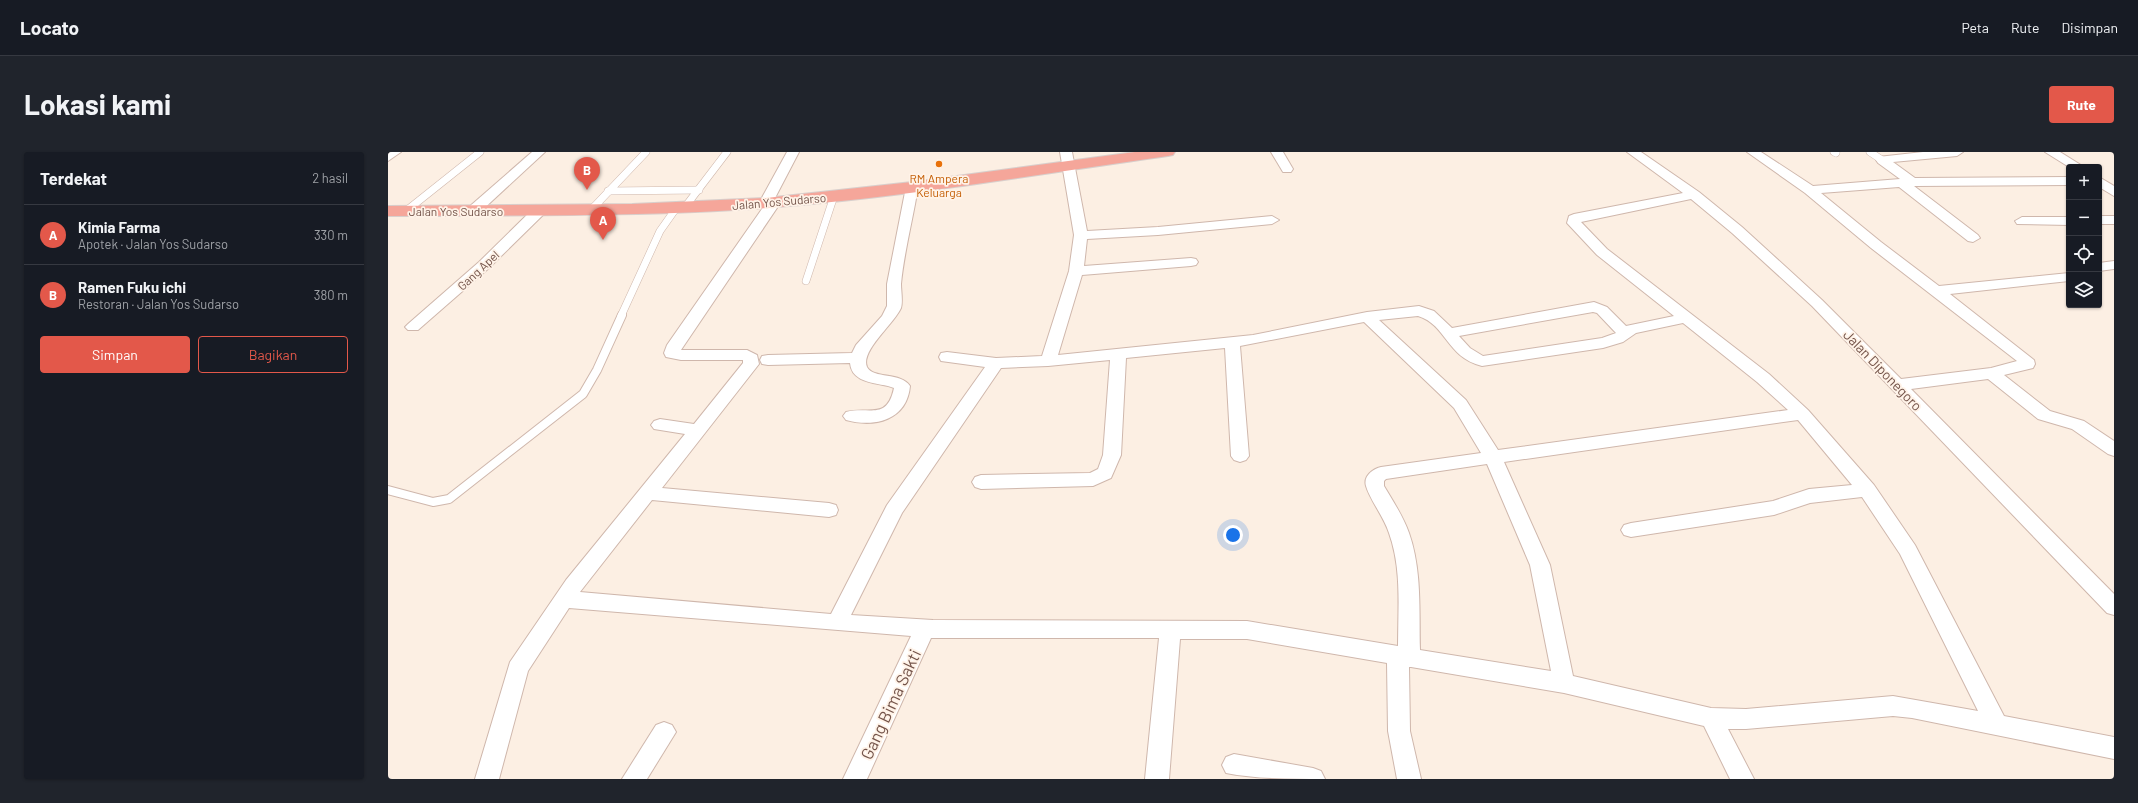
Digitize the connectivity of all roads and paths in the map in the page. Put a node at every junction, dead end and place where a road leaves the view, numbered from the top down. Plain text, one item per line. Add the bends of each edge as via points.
1 (395, 152) edge
2 (480, 152) edge
3 (538, 152) edge
4 (646, 152) edge
5 (727, 152) edge
6 (793, 152) edge
7 (1168, 152) edge
8 (1276, 152) edge
9 (1633, 152) edge
10 (1753, 152) edge
11 (1870, 152) edge
12 (1957, 152) edge
13 (2051, 152) edge
14 (1135, 154) edge
15 (388, 157) edge
16 (1068, 159) edge
17 (1882, 160) junction
18 (2073, 164) edge
19 (1286, 169) dead end
20 (2066, 181) edge
21 (1907, 183) junction
22 (2102, 183) edge
23 (912, 187) junction
24 (699, 190) junction
25 (1810, 190) junction
26 (608, 191) junction
27 (2114, 192) edge
28 (1694, 195) junction
29 (834, 196) junction
30 (770, 202) junction
31 (681, 207) junction
32 (474, 210) junction
33 (540, 210) junction
34 (591, 210) junction
35 (388, 211) edge
36 (406, 211) junction
37 (1272, 220) dead end
38 (2102, 220) edge
39 (2114, 220) edge
40 (2022, 221) dead end
41 (2066, 221) edge
42 (1081, 235) junction
43 (1973, 238) dead end
44 (1190, 262) dead end
45 (2114, 266) edge
46 (2102, 267) edge
47 (1076, 271) junction
48 (2066, 277) edge
49 (806, 281) dead end
50 (1938, 291) junction
51 (1367, 317) junction
52 (1686, 318) junction
53 (413, 327) dead end
54 (1624, 332) junction
55 (1449, 333) junction
56 (1232, 342) junction
57 (1118, 354) junction
58 (947, 357) dead end
59 (858, 358) junction
60 (768, 360) dead end
61 (1048, 361) junction
62 (996, 363) junction
63 (1991, 373) junction
64 (1898, 385) junction
65 (1802, 414) junction
66 (852, 416) dead end
67 (660, 425) dead end
68 (697, 430) junction
69 (2114, 450) edge
70 (1240, 456) dead end
71 (1493, 457) junction
72 (981, 482) dead end
73 (388, 490) edge
74 (1867, 490) junction
75 (646, 493) junction
76 (829, 510) dead end
77 (1631, 530) dead end
78 (564, 599) junction
79 (2114, 607) edge
80 (836, 623) junction
81 (925, 628) junction
82 (1170, 629) junction
83 (1404, 657) junction
84 (1564, 683) junction
85 (1711, 718) junction
86 (1997, 725) junction
87 (664, 732) dead end
88 (2114, 748) edge
89 (1234, 765) dead end
90 (487, 779) edge
91 (634, 779) edge
92 (855, 779) edge
93 (1157, 779) edge
94 (1313, 779) edge
95 (1409, 779) edge
96 (1742, 779) edge

1 - 15 street
2 - 36 lane
3 - 32 street
4 - 26 lane
5 - 24 lane
6 - 30 street
7 - 14 highway, Jalan Yos Sudarso
8 - 19 street
9 - 28 street, Jalan Diponegoro
10 - 25 street
11 - 17 lane
12 - 17 street
13 - 18 street
14 - 16 highway, Jalan Yos Sudarso
16 - 23 highway, Jalan Yos Sudarso
16 - 42 street
17 - 21 street
20 - 21 street
21 - 25 street
21 - 43 street
22 - 27 street
23 - 29 highway, Jalan Yos Sudarso
23 - 59 street via 894,284 894,306 889,317 862,348
24 - 26 lane
24 - 31 lane
25 - 50 street via 1876,245
26 - 34 lane
28 - 52 street via 1574,219 1574,223 1602,252
28 - 64 street, Jalan Diponegoro via 1775,263
29 - 30 highway, Jalan Yos Sudarso
29 - 49 lane
30 - 31 highway, Jalan Yos Sudarso
30 - 68 street via 673,348 672,352 681,356 747,355 751,358 751,364
31 - 34 highway, Jalan Yos Sudarso
31 - 73 lane via 660,231 598,370 583,394 448,499 433,502
32 - 33 highway, Jalan Yos Sudarso
32 - 36 highway, Jalan Yos Sudarso
33 - 34 highway, Jalan Yos Sudarso
33 - 53 street, Gang Apel via 484,265
35 - 36 highway, Jalan Yos Sudarso
37 - 42 street via 1158,231
38 - 39 street
40 - 41 street
42 - 47 street
44 - 47 street
45 - 46 street
47 - 61 street
48 - 50 street
50 - 63 street via 2026,360 2026,364 2022,366
51 - 55 street via 1412,311 1426,312 1437,318
51 - 56 street via 1272,337
51 - 71 street via 1460,404
52 - 54 street
52 - 65 street via 1763,378
54 - 55 street via 1602,310 1594,307
54 - 55 street via 1617,339 1603,343 1482,361 1468,356
56 - 57 street
56 - 70 street
57 - 61 street
57 - 72 street via 1112,455 1104,473 1093,479
58 - 62 street
59 - 60 street
59 - 66 street via 859,368 865,374 898,383 902,390 895,408 889,413 882,416
61 - 62 street
62 - 80 street via 894,510
63 - 64 street
63 - 69 street via 2044,415 2078,425
64 - 79 street, Jalan Diponegoro
65 - 71 street
65 - 74 street
67 - 68 street
68 - 75 street
71 - 83 street via 1397,470 1381,473 1375,479 1375,486 1399,532 1405,556 1408,576
71 - 84 street via 1540,565
74 - 77 street via 1809,496 1774,508
74 - 86 street via 1908,550
75 - 76 street
75 - 78 street
78 - 80 street
78 - 90 street via 518,669
80 - 81 street
81 - 82 street
81 - 92 street, Gang Bima Sakti
82 - 83 street via 1247,630
82 - 93 street
83 - 84 street
83 - 95 street via 1397,701 1399,731
84 - 85 street
85 - 86 street via 1746,719 1893,706
85 - 96 street
86 - 88 street
87 - 91 street
89 - 94 street

